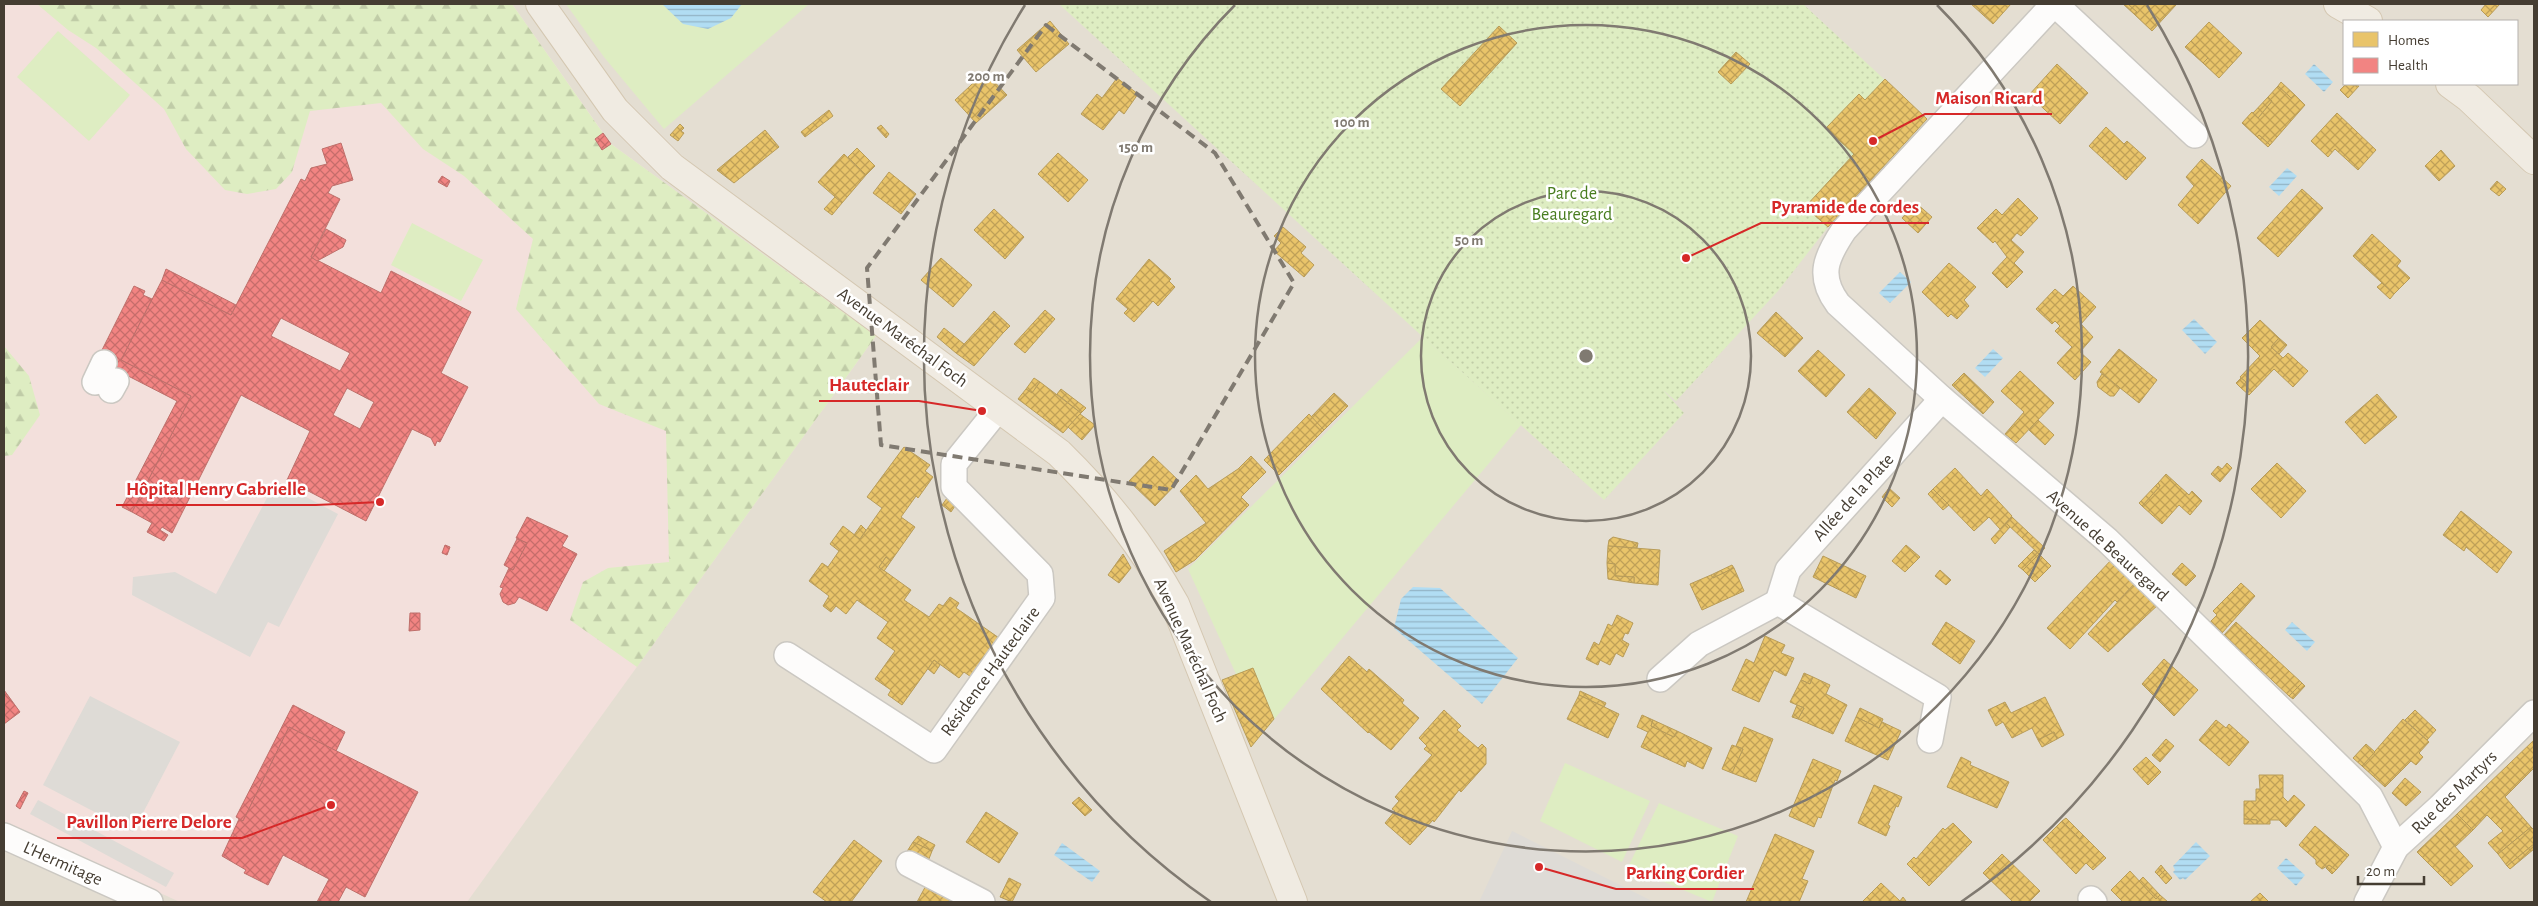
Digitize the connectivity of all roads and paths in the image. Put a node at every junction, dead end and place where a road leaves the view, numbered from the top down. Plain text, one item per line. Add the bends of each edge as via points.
1 (540, 4) edge
2 (2055, 4) edge
3 (2451, 85) edge
4 (2195, 135) dead end
5 (2533, 157) edge
6 (1942, 399) junction
7 (999, 408) junction
8 (1778, 602) junction
9 (787, 655) dead end
10 (1660, 679) dead end
11 (2534, 713) edge
12 (1930, 740) dead end
13 (4, 836) edge
14 (2396, 847) junction
15 (909, 864) dead end
16 (150, 902) edge
17 (982, 902) edge
18 (1293, 902) edge
19 (2367, 902) edge

1 - 7 main road, Avenue Maréchal Foch via 615,110 672,167
2 - 4 street
2 - 6 street, Avenue de Beauregard via 1844,230 1830,250 1825,273 1828,290 1838,304
3 - 5 main road
6 - 8 street, Allée de la Plate via 1788,570
6 - 14 street, Avenue de Beauregard via 2106,540 2370,797
7 - 9 street, Résidence Hauteclaire via 954,464 954,487 1040,574 1042,598 934,750
7 - 18 main road, Avenue Maréchal Foch via 1059,452 1098,491 1154,566 1175,604
8 - 10 street via 1699,644
8 - 12 street via 1938,696
11 - 14 street, Rue des Martyrs
13 - 16 street, L'Hermitage
14 - 19 street, Rue des Martyrs
15 - 17 street

